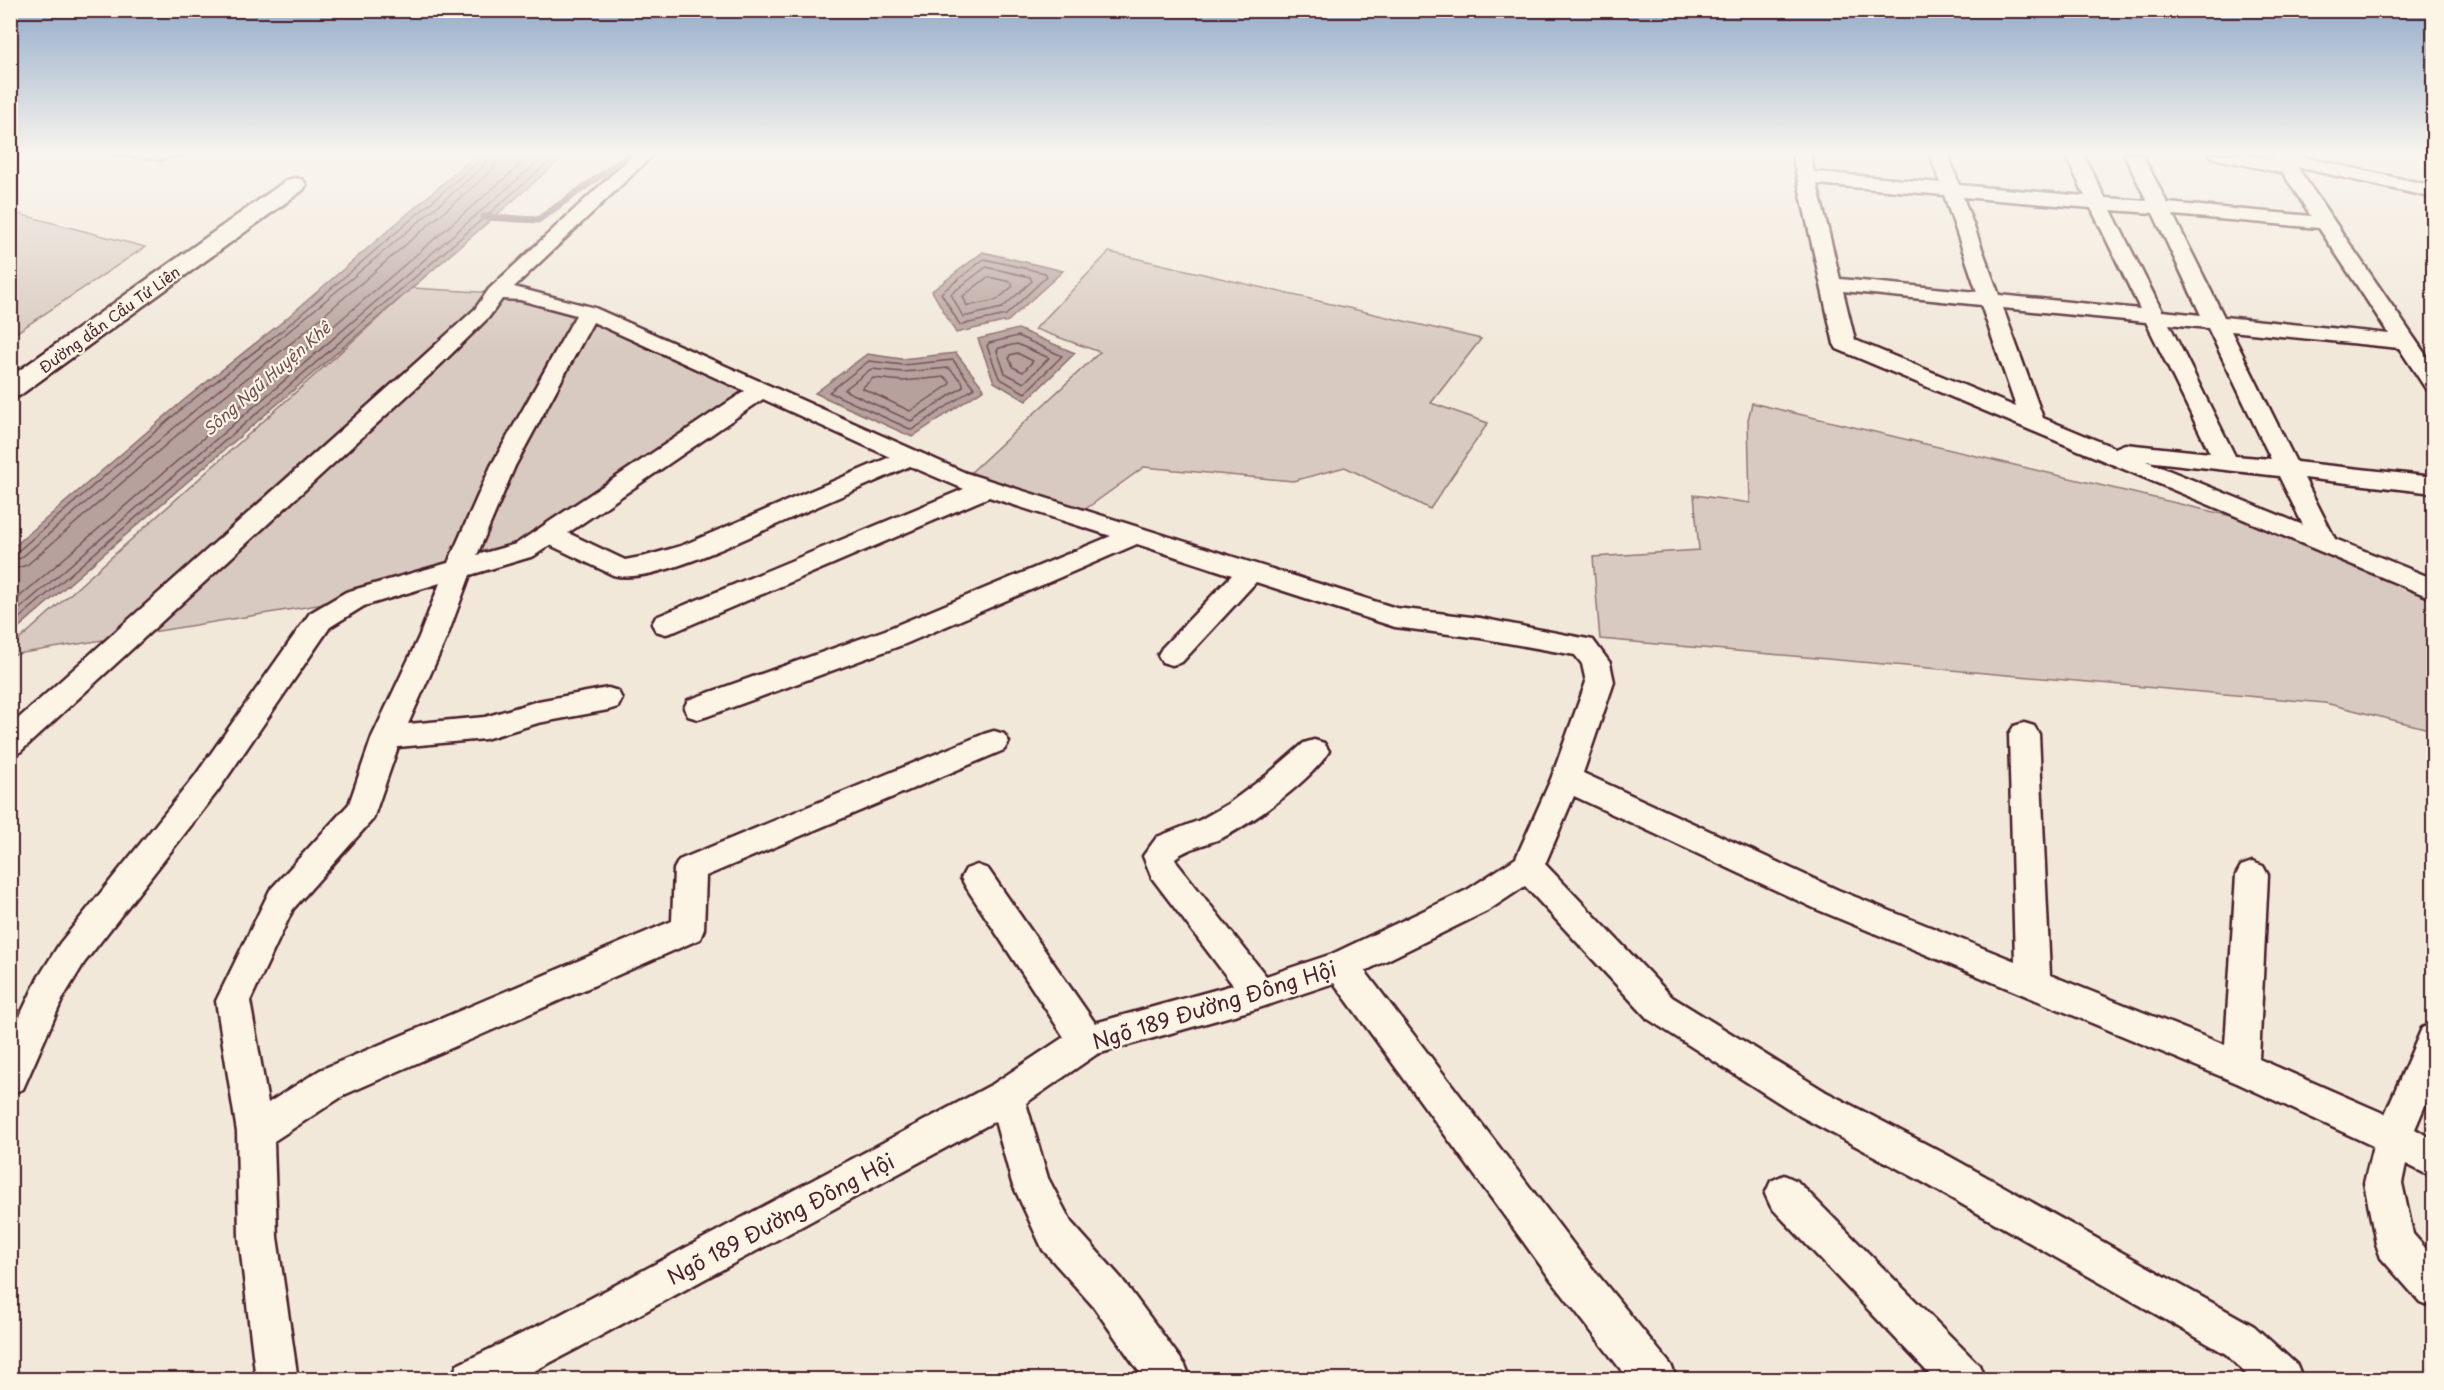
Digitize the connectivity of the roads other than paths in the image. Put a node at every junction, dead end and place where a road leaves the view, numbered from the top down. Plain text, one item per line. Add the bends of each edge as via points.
1 (248, 219) edge
2 (575, 219) edge
3 (1816, 219) edge
4 (1961, 219) edge
5 (2106, 219) edge
6 (2164, 219) edge
7 (2279, 219) edge
8 (2322, 219) edge
9 (2325, 223) junction
10 (1831, 284) junction
11 (496, 293) junction
12 (1990, 300) junction
13 (588, 312) junction
14 (2154, 317) junction
15 (2216, 323) junction
16 (2406, 342) junction
17 (2433, 384) edge
18 (10, 390) edge
19 (762, 390) junction
20 (2032, 423) junction
21 (2093, 448) junction
22 (911, 457) junction
23 (2226, 462) junction
24 (2288, 469) junction
25 (2433, 485) edge
26 (988, 488) junction
27 (549, 534) junction
28 (1135, 535) junction
29 (2325, 545) junction
30 (458, 570) junction
31 (1250, 572) junction
32 (2433, 590) edge
33 (666, 624) dead end
34 (1172, 655) dead end
35 (608, 699) dead end
36 (698, 708) dead end
37 (2024, 734) dead end
38 (387, 737) junction
39 (994, 742) dead end
40 (10, 744) edge
41 (1314, 752) dead end
42 (1566, 779) junction
43 (1528, 867) junction
44 (2252, 875) dead end
45 (977, 878) dead end
46 (1341, 966) junction
47 (2033, 983) junction
48 (1259, 993) junction
49 (2433, 1039) edge
50 (1087, 1041) junction
51 (2241, 1068) junction
52 (10, 1077) edge
53 (1006, 1096) junction
54 (255, 1132) junction
55 (2394, 1136) junction
56 (2433, 1160) edge
57 (1784, 1194) dead end
58 (2433, 1288) edge
59 (277, 1380) edge
60 (472, 1380) edge
61 (1170, 1380) edge
62 (1656, 1380) edge
63 (1964, 1380) edge
64 (2282, 1380) edge

1 - 18 main road, Đường dẫn Cầu Tứ Liên
2 - 11 street
3 - 10 street
4 - 12 street
5 - 14 street
6 - 15 street
7 - 9 street
8 - 9 street
9 - 16 street
10 - 12 street
10 - 20 street via 1845,344
11 - 13 street via 521,294
11 - 40 street via 482,313 434,358
12 - 14 street
12 - 20 street
13 - 19 street
13 - 30 street via 503,466
14 - 15 street
14 - 23 street
15 - 16 street
15 - 24 street
16 - 17 street
19 - 22 street
19 - 27 street
20 - 21 street
21 - 23 street
21 - 29 street
22 - 26 street
22 - 27 street via 690,552 647,565 622,569
23 - 24 street
24 - 25 street
24 - 29 street
26 - 28 street
26 - 33 street
27 - 30 street via 525,550
28 - 31 street
28 - 36 street via 896,637
29 - 32 street
30 - 38 street via 433,637
30 - 52 street via 355,599 320,620 206,784 72,953 50,989
31 - 34 street
31 - 42 street via 1395,617 1583,647 1599,666 1600,682
35 - 38 street via 538,712 485,728
37 - 47 street
38 - 54 street via 362,810 281,900 233,1001
39 - 54 street via 690,869 688,929 333,1083
41 - 48 street via 1266,795 1211,828 1168,846 1159,856 1163,869
42 - 43 street
42 - 47 street via 1863,915
43 - 46 street, Ngõ 189 Đường Đông Hội via 1478,900
43 - 64 street via 1660,1008 1813,1104 2240,1340
44 - 51 street
45 - 50 street
46 - 48 street, Ngõ 189 Đường Đông Hội
46 - 62 street via 1566,1267
47 - 51 street
48 - 50 street, Ngõ 189 Đường Đông Hội
49 - 55 street
50 - 53 street, Ngõ 189 Đường Đông Hội
51 - 55 street
53 - 60 street, Ngõ 189 Đường Đông Hội
53 - 61 street via 1031,1183 1057,1236 1107,1292
54 - 59 street via 258,1237
55 - 56 street
55 - 58 street via 2384,1183 2395,1244
57 - 63 street

